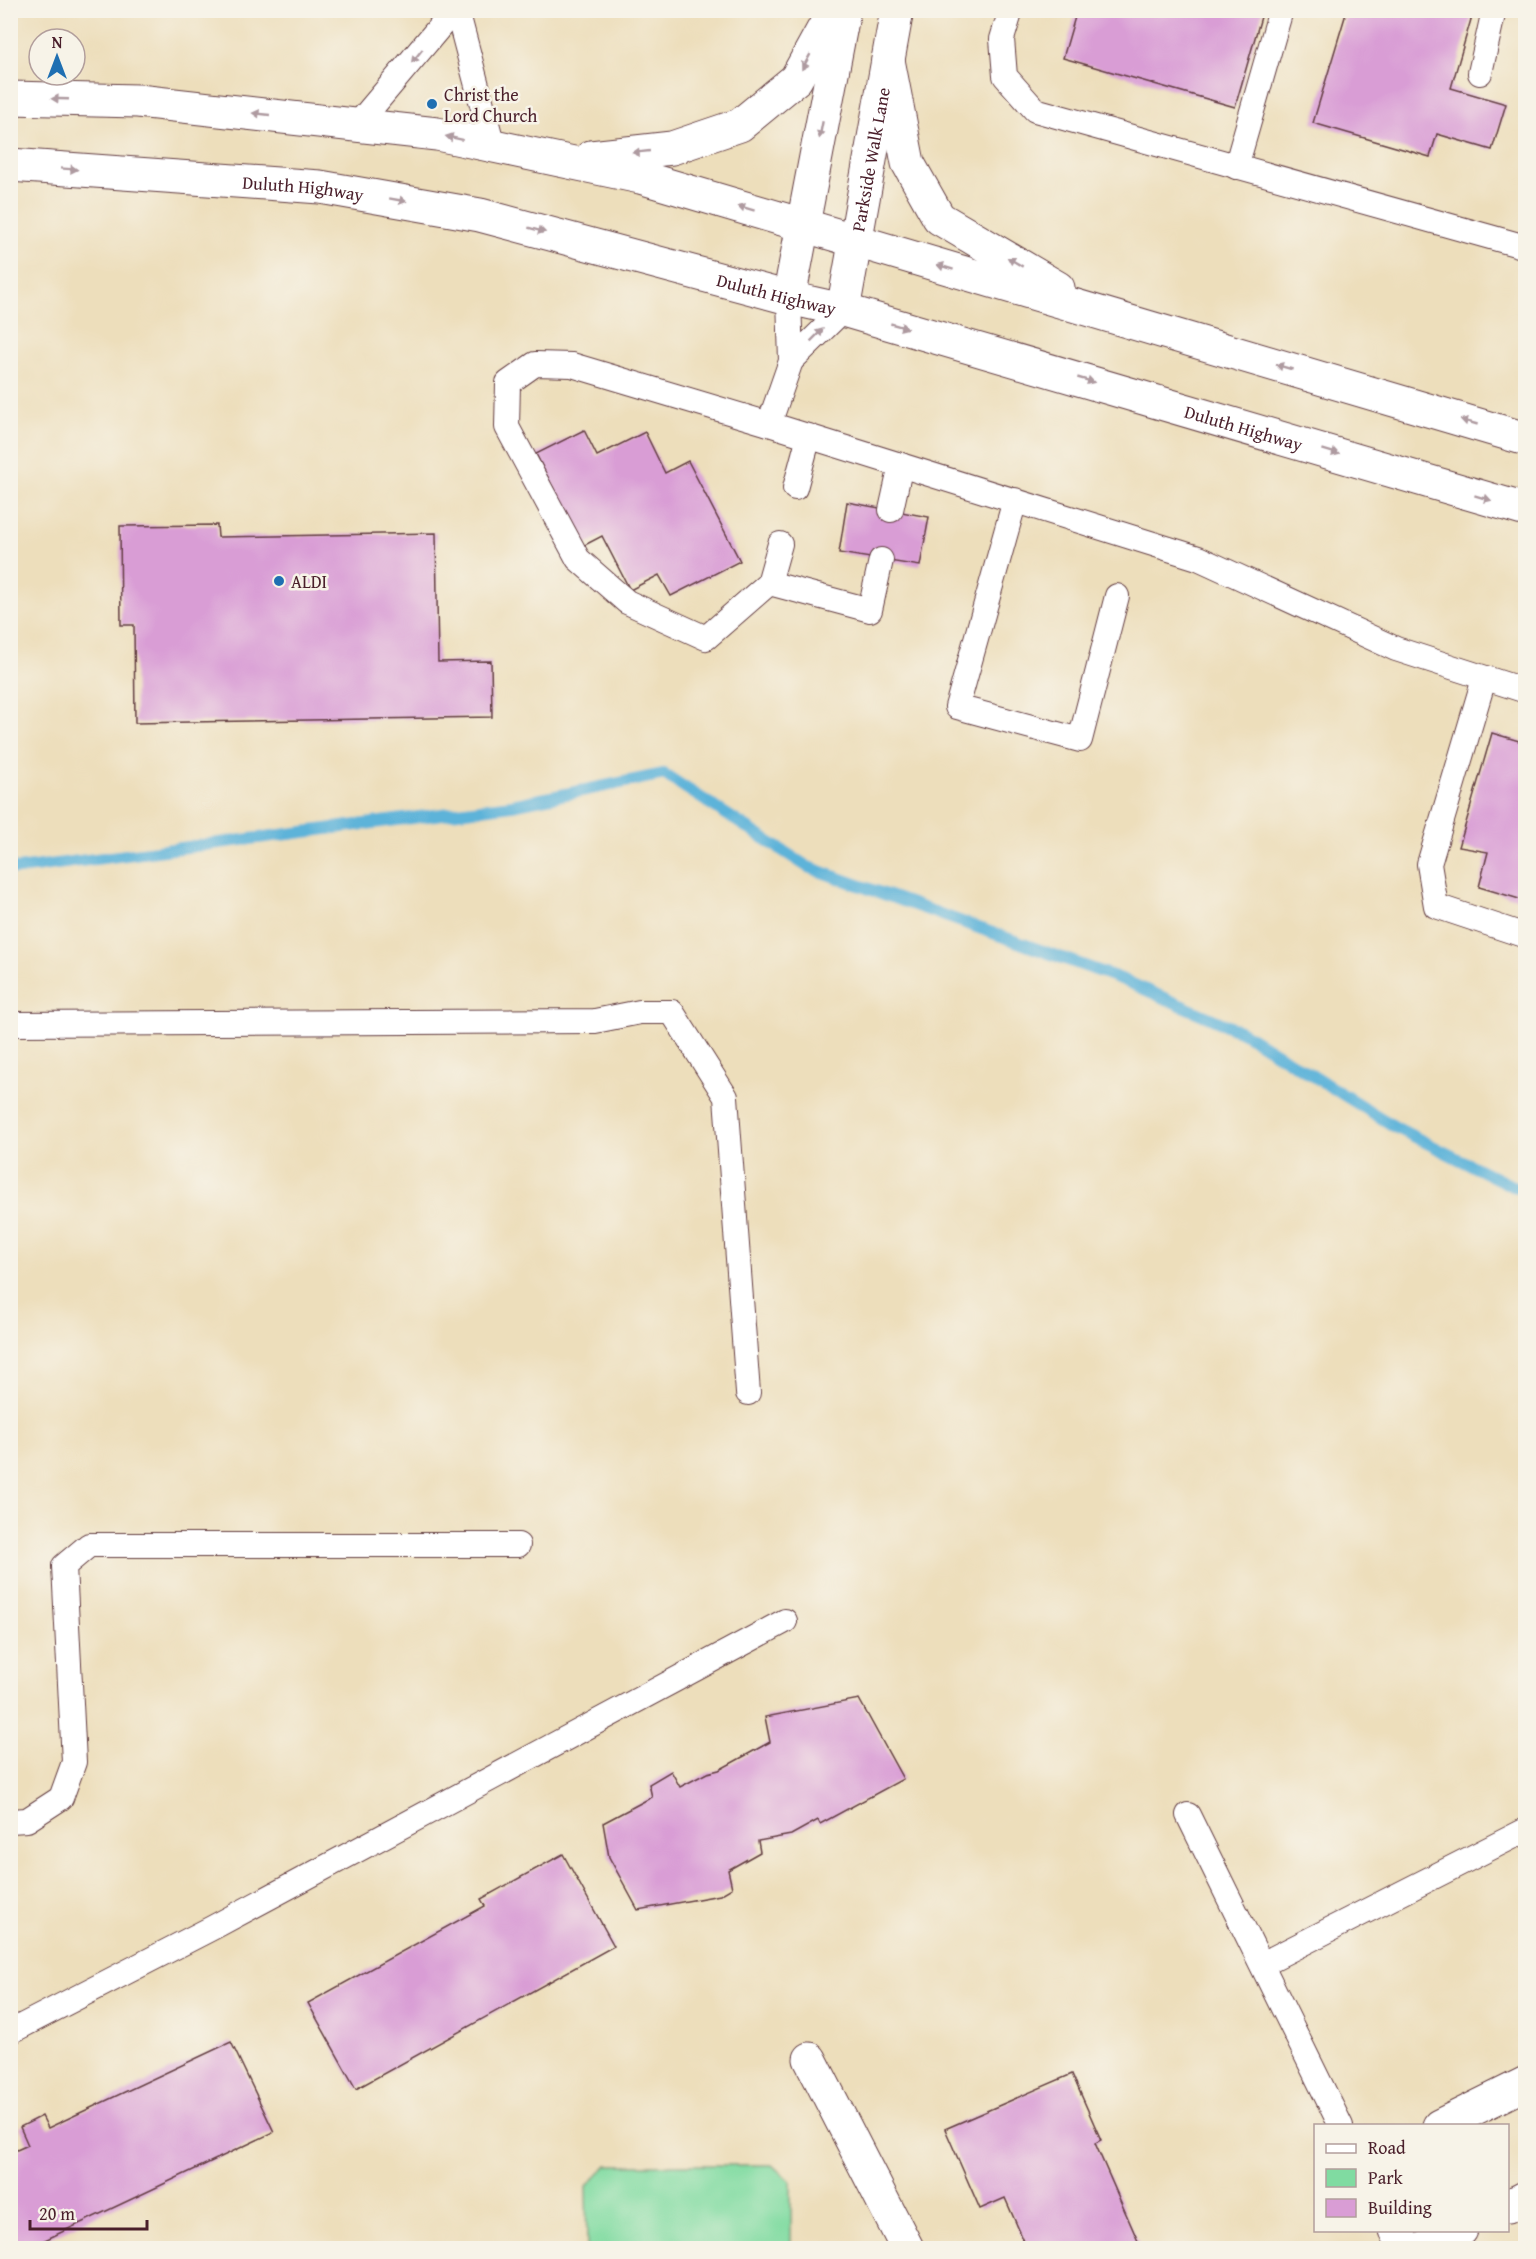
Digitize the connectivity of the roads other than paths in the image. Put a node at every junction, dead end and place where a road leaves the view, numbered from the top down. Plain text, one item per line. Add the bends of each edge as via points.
1 (456, 10) edge
2 (834, 10) edge
3 (844, 10) edge
4 (897, 10) edge
5 (1011, 10) edge
6 (1281, 10) edge
7 (1494, 10) edge
8 (888, 60) junction
9 (1480, 73) dead end
10 (10, 98) edge
11 (357, 125) junction
12 (493, 146) junction
13 (561, 160) junction
14 (10, 165) edge
15 (1236, 166) junction
16 (802, 225) junction
17 (856, 241) junction
18 (1526, 247) edge
19 (789, 298) junction
20 (843, 309) junction
21 (1101, 313) junction
22 (791, 361) junction
23 (769, 424) junction
24 (809, 436) junction
25 (1526, 439) edge
26 (901, 465) junction
27 (795, 488) dead end
28 (1015, 500) junction
29 (891, 510) dead end
30 (1526, 510) edge
31 (780, 544) dead end
32 (881, 560) dead end
33 (769, 583) junction
34 (1117, 596) dead end
35 (1484, 679) junction
36 (1526, 691) edge
37 (1526, 936) edge
38 (10, 1024) edge
39 (748, 1393) dead end
40 (518, 1545) dead end
41 (785, 1621) dead end
42 (1188, 1815) dead end
43 (10, 1821) edge
44 (1526, 1830) edge
45 (1262, 1964) junction
46 (10, 2032) edge
47 (810, 2059) dead end
48 (1526, 2083) edge
49 (1340, 2124) edge
50 (1443, 2124) edge
51 (1526, 2197) edge
52 (1509, 2206) edge
53 (1397, 2232) edge
54 (1457, 2232) edge
55 (908, 2248) edge
56 (1405, 2248) edge
57 (1425, 2248) edge

1 -> 11 lane
1 - 12 lane
2 -> 13 main road via 796,79 740,125 672,148
3 -> 16 main road
4 - 8 main road, Parkside Walk Lane
5 - 15 lane via 1002,39 1005,76 1035,110
6 - 15 lane
7 - 9 lane
8 - 17 main road, Parkside Walk Lane
21 -> 8 main road via 939,218 908,163
11 -> 10 main road via 138,100
12 -> 11 main road via 437,134
12 - 13 main road
16 -> 13 main road via 640,177
14 -> 19 main road, Duluth Highway via 320,187 480,215
15 - 18 lane
16 - 17 main road
16 - 19 main road
17 - 20 main road, Parkside Walk Lane
21 -> 17 main road
19 - 20 main road, Duluth Highway
19 - 22 lane
22 -> 20 lane
20 -> 30 main road, Duluth Highway
25 -> 21 main road
22 - 23 lane
23 - 24 lane
23 - 33 lane via 572,364 535,364 508,383 507,427 578,559 627,602 706,638
24 - 26 lane
24 - 27 lane
26 - 28 lane
26 - 29 lane
28 - 34 lane via 957,707 1080,740
28 - 35 lane via 1198,558 1396,649
31 - 33 lane
32 - 33 lane via 870,610
35 - 36 lane
35 - 37 lane via 1429,864 1436,906
38 - 39 lane via 595,1021 640,1012 672,1012 726,1097
40 - 43 lane via 89,1545 64,1566 74,1762 61,1798 27,1820
41 - 46 lane
42 - 45 lane
44 - 45 lane
45 - 49 lane
47 - 55 main road
48 - 50 main road
51 - 52 main road
53 - 56 main road
54 - 57 main road

